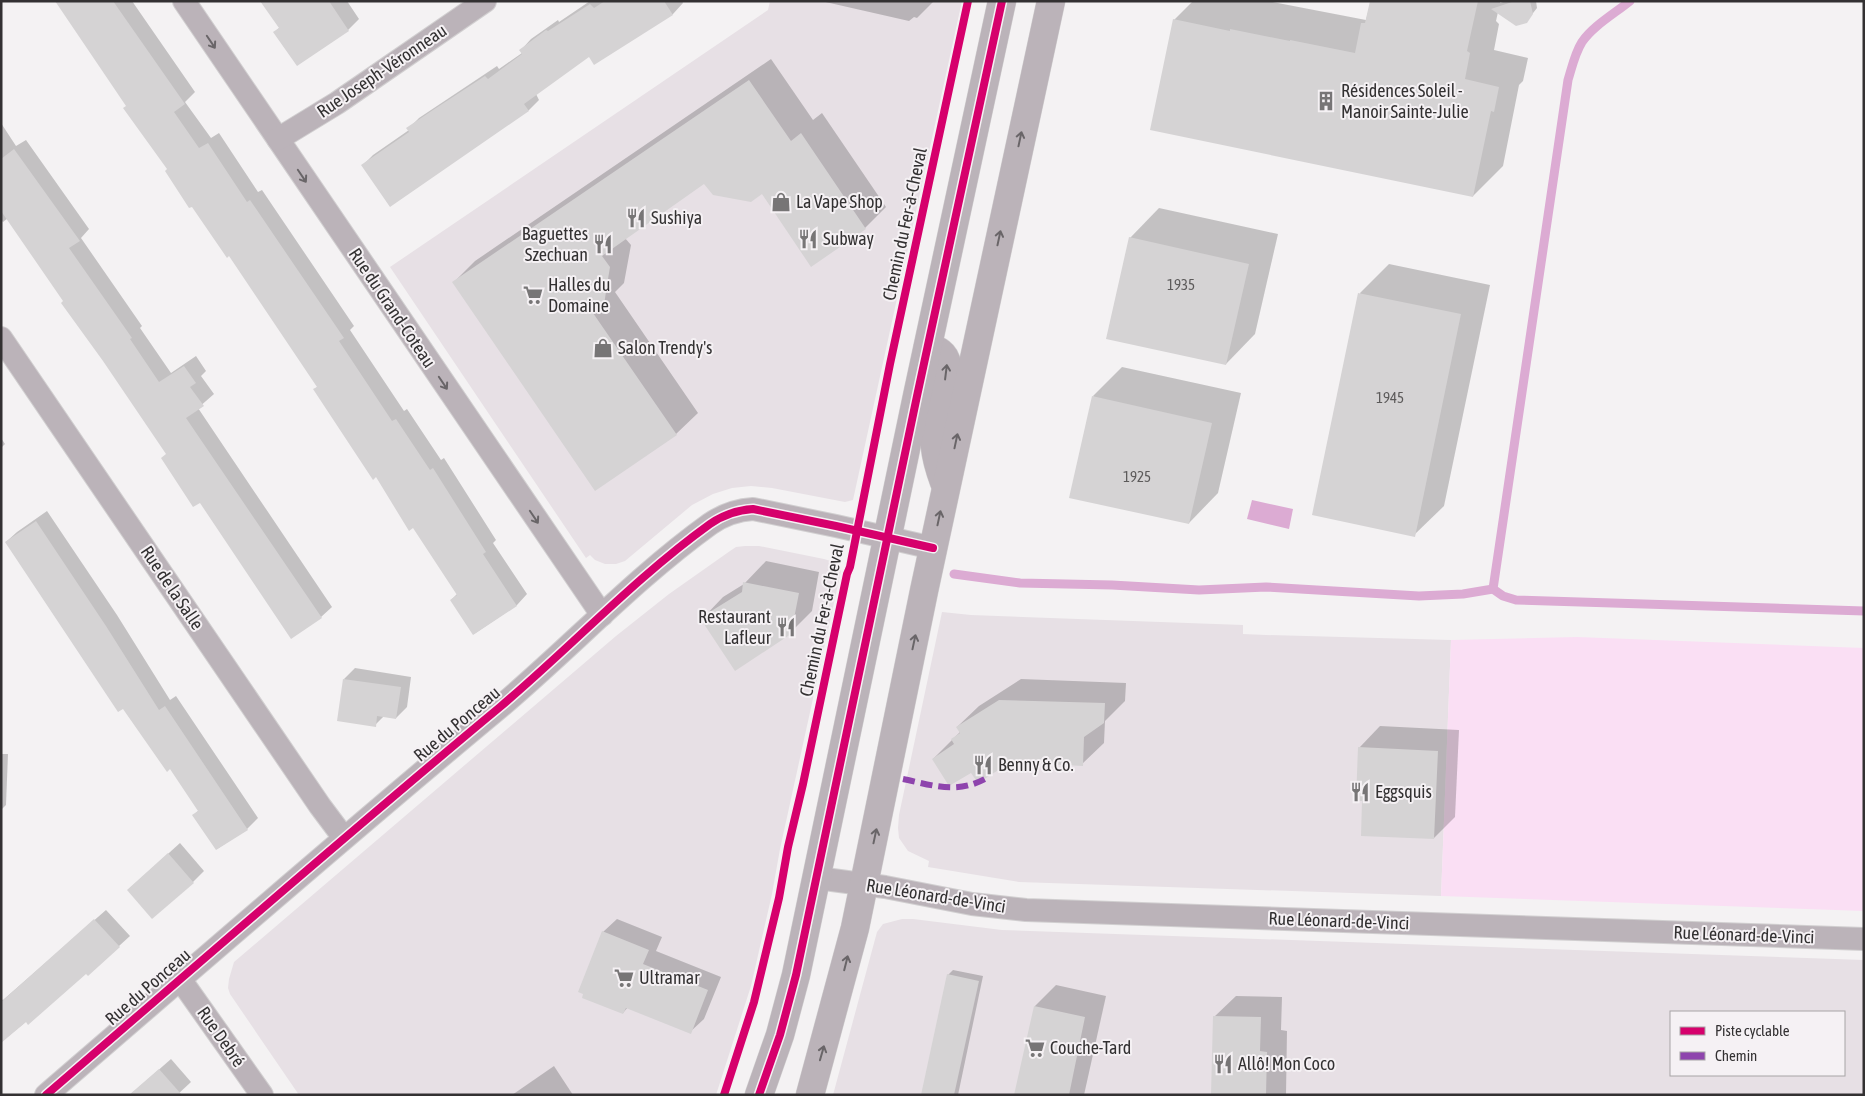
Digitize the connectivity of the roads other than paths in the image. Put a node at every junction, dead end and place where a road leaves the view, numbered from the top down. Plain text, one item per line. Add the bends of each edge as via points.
1 (184, 1) edge
2 (485, 1) edge
3 (1002, 1) edge
4 (1051, 1) edge
5 (278, 140) junction
6 (1, 338) edge
7 (928, 346) junction
8 (946, 488) junction
9 (888, 538) junction
10 (933, 548) junction
11 (602, 615) junction
12 (344, 838) junction
13 (817, 878) junction
14 (864, 884) junction
15 (1864, 939) edge
16 (180, 979) junction
17 (46, 1095) edge
18 (262, 1095) edge
19 (759, 1095) edge
20 (810, 1095) edge

1 -> 5 street, Rue du Grand-Coteau
2 - 5 street, Rue Joseph-Véronneau
3 - 7 street
8 -> 4 street
5 -> 11 street, Rue du Grand-Coteau
6 - 12 street, Rue de la Salle
8 -> 7 street via 935,446 947,364 942,353
7 - 9 street
10 -> 8 street
9 - 10 street, Rue du Ponceau
9 - 11 street, Rue du Ponceau via 768,511 736,511 712,522
9 - 13 street
14 -> 10 street
11 - 12 street, Rue du Ponceau via 538,674
12 - 16 street, Rue du Ponceau
13 - 14 street, Rue Léonard-de-Vinci
13 - 19 street via 787,1012
14 - 15 street, Rue Léonard-de-Vinci via 972,904 1026,910
20 -> 14 street
16 - 17 street, Rue du Ponceau
16 - 18 street, Rue Debré

